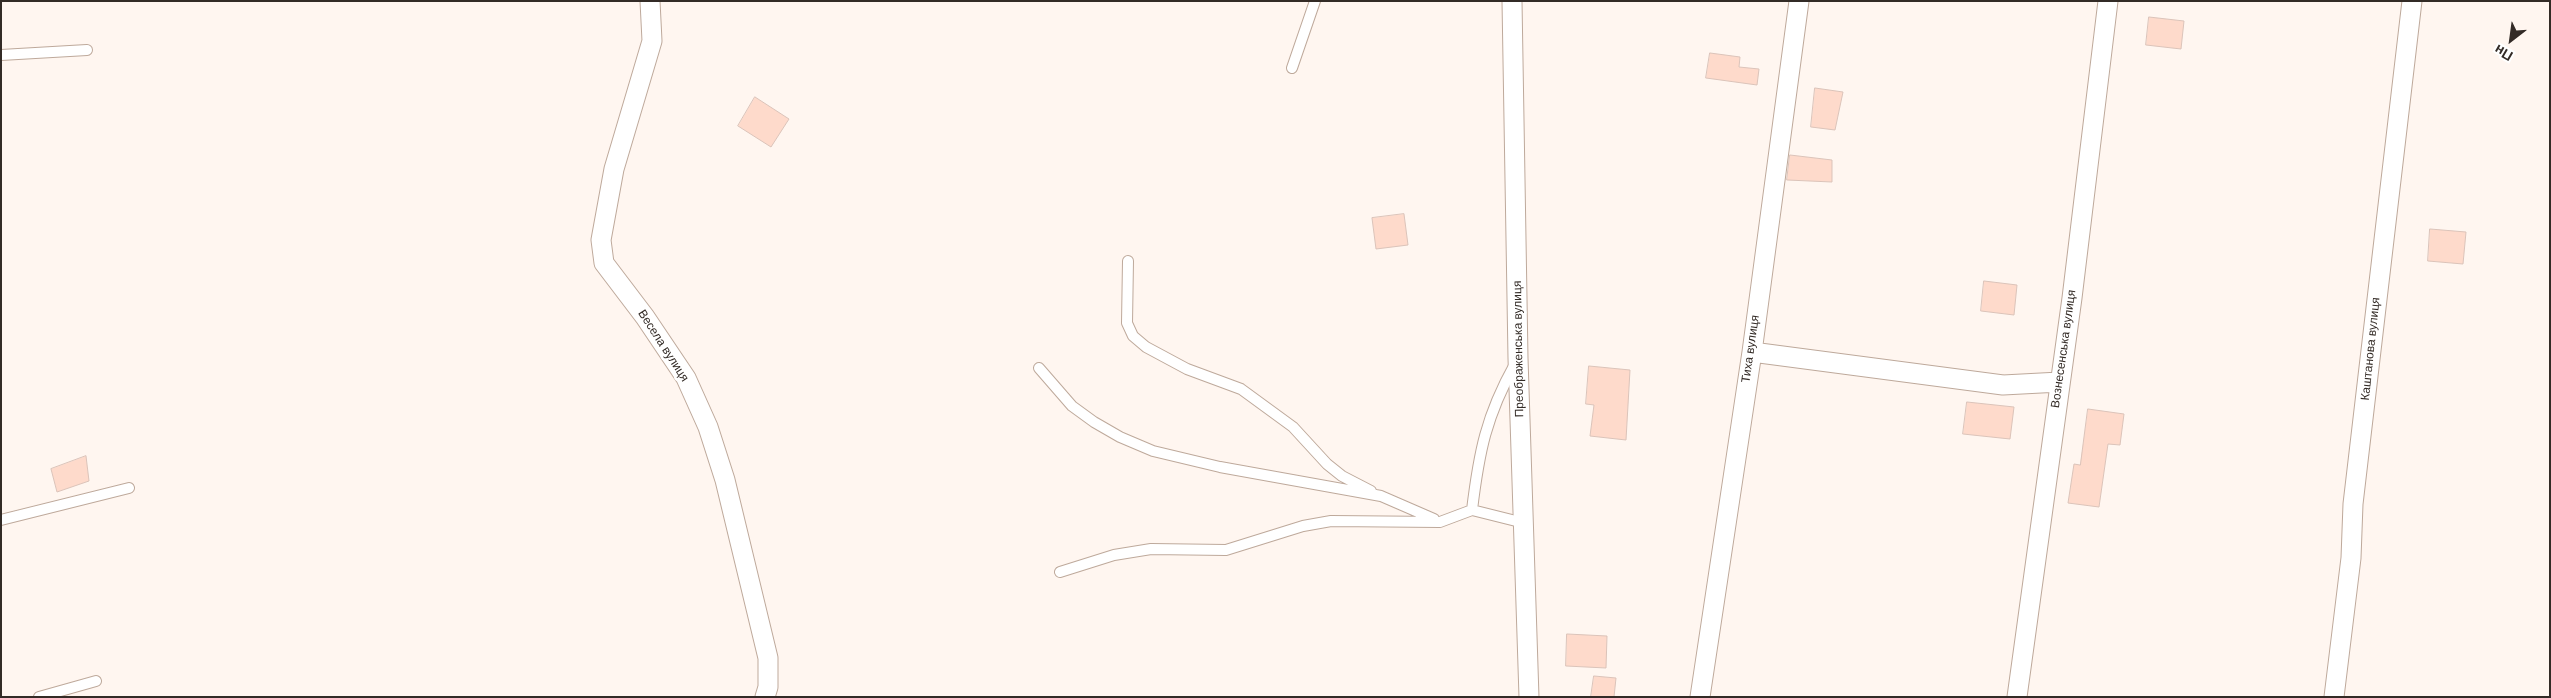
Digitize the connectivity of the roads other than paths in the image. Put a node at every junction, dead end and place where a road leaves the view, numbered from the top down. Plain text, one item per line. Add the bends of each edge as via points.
1 (650, 1) edge
2 (1315, 1) edge
3 (1512, 1) edge
4 (1799, 1) edge
5 (2108, 1) edge
6 (2412, 1) edge
7 (87, 50) dead end
8 (1, 55) edge
9 (1292, 68) dead end
10 (1128, 261) dead end
11 (1752, 352) junction
12 (1518, 358) junction
13 (1039, 368) dead end
14 (2060, 382) junction
15 (128, 488) dead end
16 (1381, 496) junction
17 (1472, 510) junction
18 (1, 520) edge
19 (1440, 522) junction
20 (1524, 523) junction
21 (1060, 572) dead end
22 (96, 681) dead end
23 (39, 697) edge
24 (765, 697) edge
25 (1529, 697) edge
26 (1700, 697) edge
27 (2017, 697) edge
28 (2334, 697) edge

1 - 24 street, Весела вулиця via 652,41 614,169 601,240 604,263 645,316 686,378 708,427 725,480 768,658
2 - 9 lane
3 - 12 street, Преображенська вулиця
4 - 11 street, Тиха вулиця
5 - 14 street, Вознесенська вулиця
6 - 28 street, Каштанова вулиця via 2353,504 2351,558
7 - 8 lane
10 - 16 lane via 1127,323 1133,336 1187,370 1241,389 1293,427 1342,476
11 - 14 street via 2003,384
11 - 26 street, Тиха вулиця
12 - 17 lane via 1488,419
12 - 20 street, Преображенська вулиця
13 - 16 lane via 1072,406 1120,437 1153,451 1220,467
14 - 27 street, Вознесенська вулиця
15 - 18 lane
16 - 19 lane
17 - 19 lane
17 - 20 lane
19 - 21 lane via 1331,521 1303,526 1226,550 1151,550 1114,555
20 - 25 street, Преображенська вулиця
22 - 23 lane

